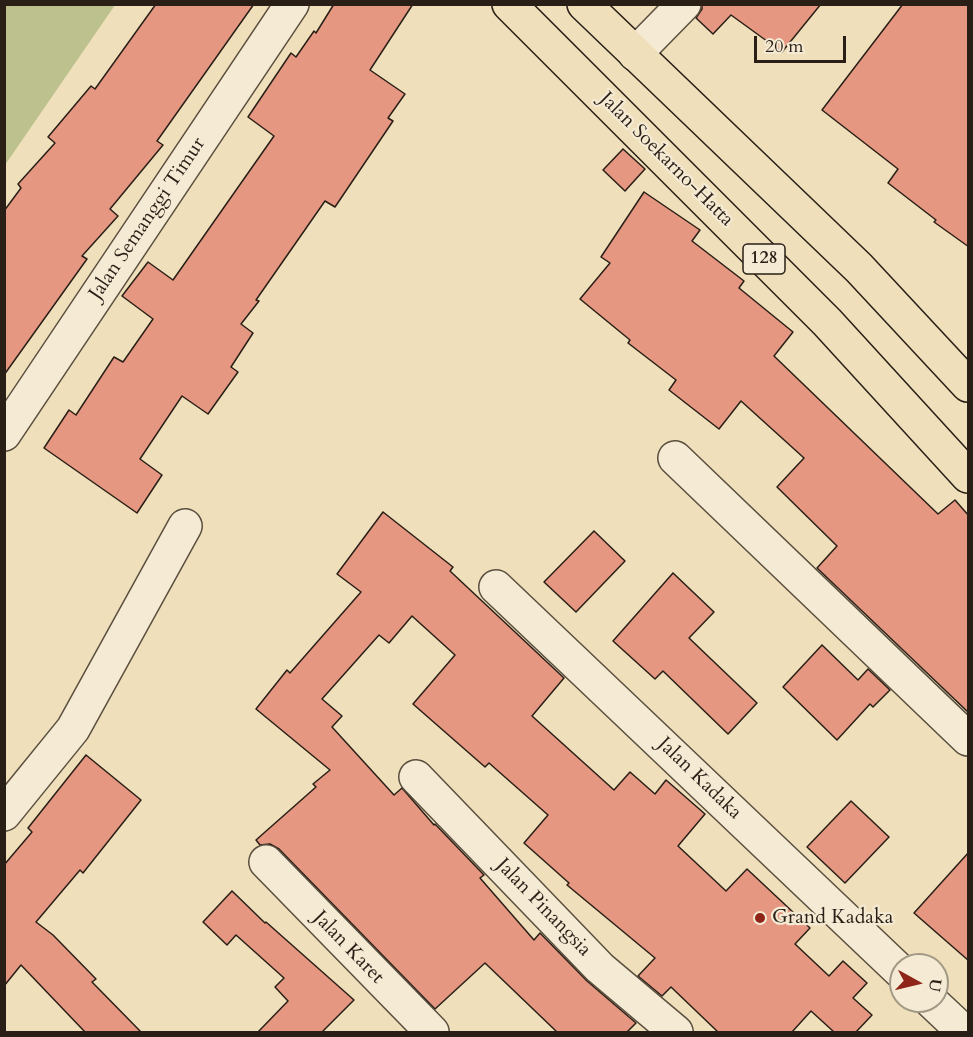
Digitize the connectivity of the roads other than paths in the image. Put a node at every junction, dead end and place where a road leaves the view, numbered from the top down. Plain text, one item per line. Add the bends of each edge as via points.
1 (292, 4) edge
2 (508, 4) edge
3 (684, 4) edge
4 (585, 6) edge
5 (554, 48) junction
6 (635, 54) junction
7 (969, 385) edge
8 (4, 434) edge
9 (675, 458) dead end
10 (969, 476) edge
11 (184, 526) dead end
12 (496, 587) dead end
13 (969, 739) edge
14 (416, 777) dead end
15 (4, 814) edge
16 (266, 862) dead end
17 (889, 961) edge
18 (944, 1013) edge
19 (432, 1032) edge
20 (676, 1032) edge
21 (964, 1032) edge

1 - 8 street, Jalan Semanggi Timur
2 - 5 main road, Jalan Soekarno-Hatta / 128
3 - 6 street
4 - 5 main road
4 - 6 main road
5 - 10 main road, Jalan Soekarno-Hatta / 128 via 827,322
6 - 7 main road via 859,268
9 - 13 street
11 - 15 street via 73,729
12 - 17 street, Jalan Kadaka
14 - 20 street, Jalan Pinangsia via 600,968
16 - 19 street, Jalan Karet
18 - 21 street

